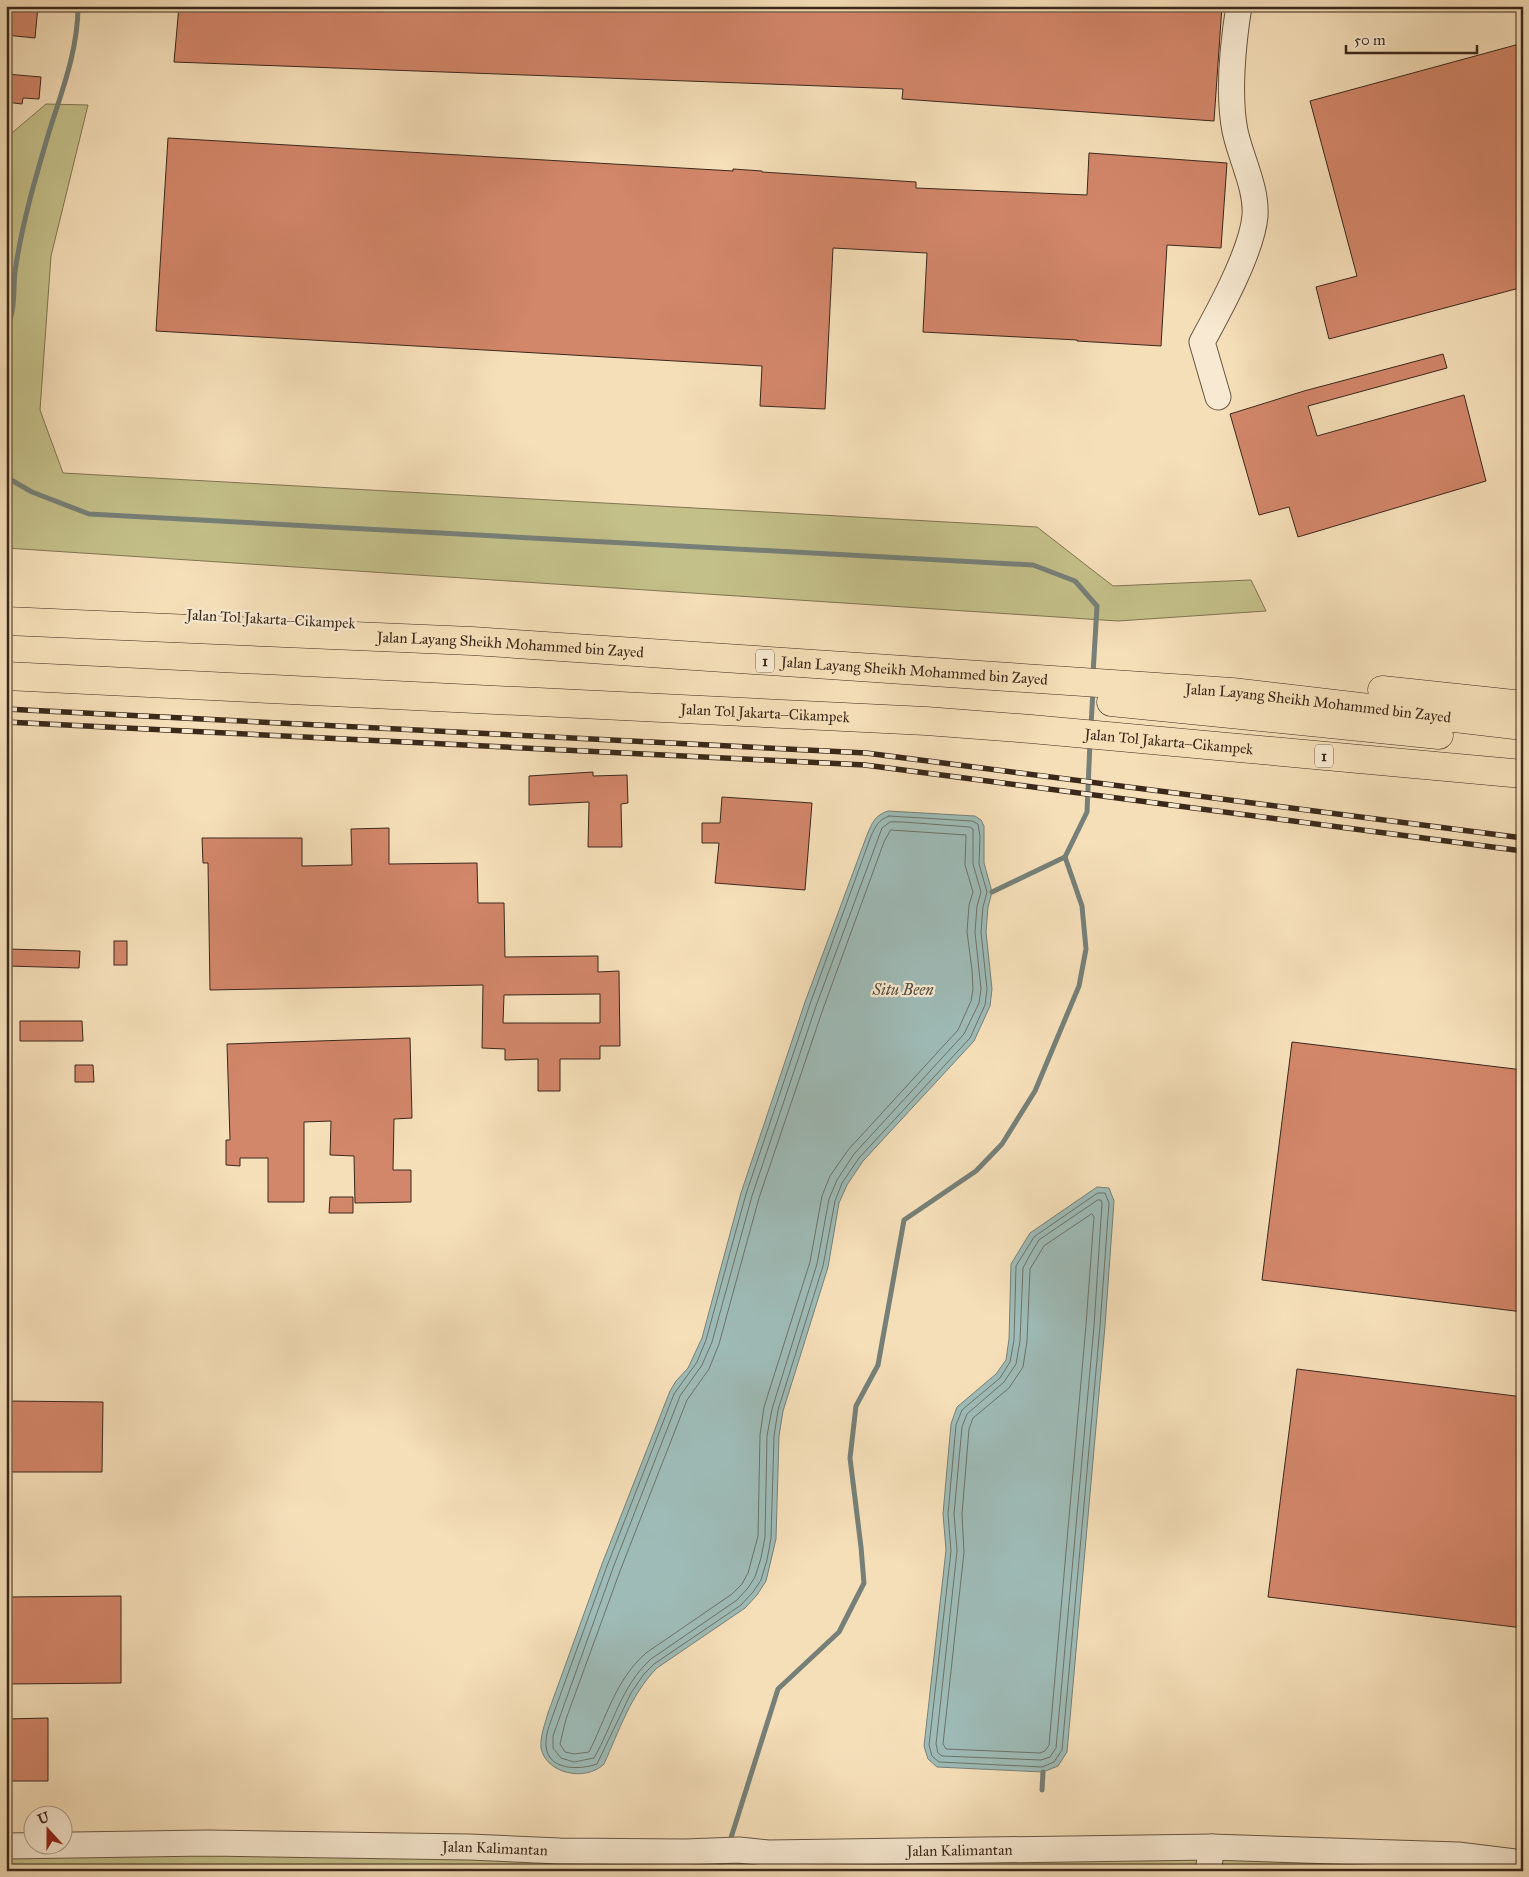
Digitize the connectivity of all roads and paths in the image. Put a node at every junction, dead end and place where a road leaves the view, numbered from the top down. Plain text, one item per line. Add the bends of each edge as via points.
1 (1239, 6) edge
2 (1218, 397) dead end
3 (6, 604) edge
4 (6, 621) edge
5 (6, 639) edge
6 (6, 676) edge
7 (1523, 706) edge
8 (1523, 726) edge
9 (1523, 743) edge
10 (1523, 774) edge
11 (6, 1846) edge
12 (560, 1851) junction
13 (1210, 1859) edge
14 (768, 1862) edge
15 (1523, 1862) edge
16 (592, 1871) edge

1 - 2 street via 1233,64 1233,108 1255,216 1247,247 1202,342
3 - 7 highway, Jalan Tol Jakarta–Cikampek / 1 via 1135,671 1333,685
4 - 8 highway, Jalan Layang Sheikh Mohammed bin Zayed / 1 via 472,642 1222,691
5 - 9 highway, Jalan Layang Sheikh Mohammed bin Zayed / 1 via 487,661 985,690
6 - 10 highway, Jalan Tol Jakarta–Cikampek / 1 via 926,721
11 - 12 street, Jalan Kalimantan via 208,1843
12 - 14 street, Jalan Kalimantan via 739,1850
12 - 16 street
13 - 14 street, Jalan Kalimantan
13 - 15 street, Jalan Kalimantan via 1458,1855

